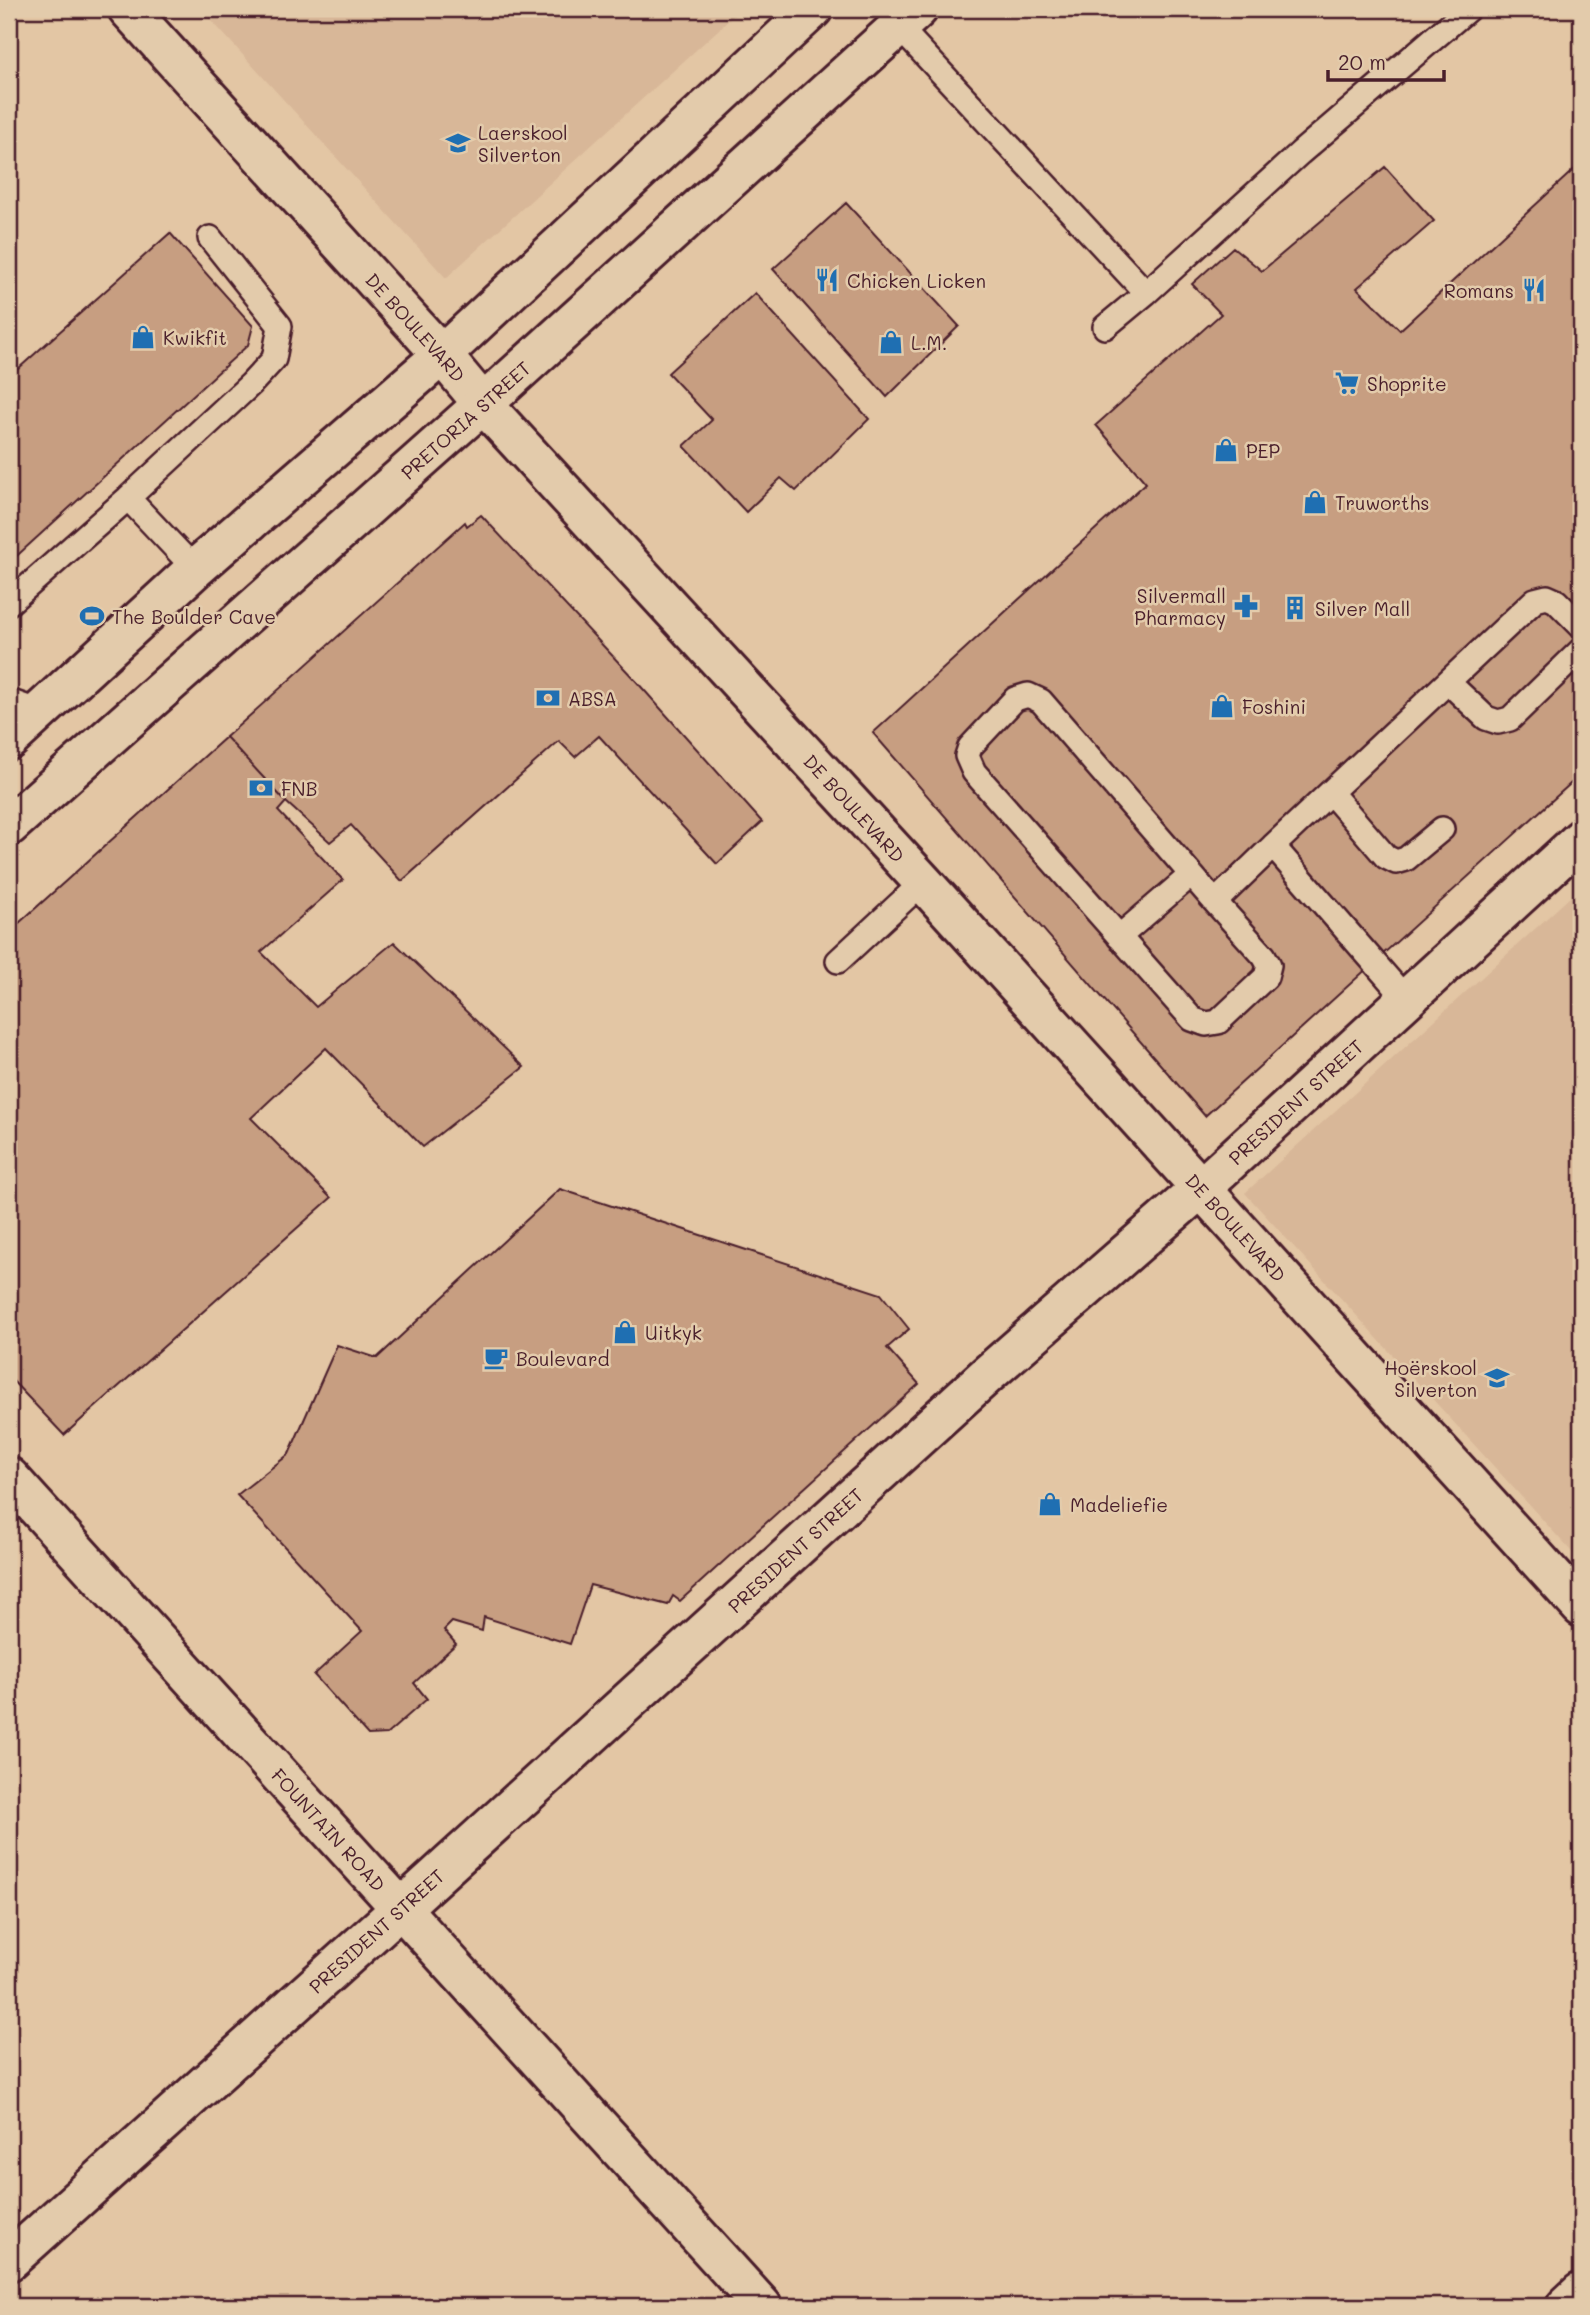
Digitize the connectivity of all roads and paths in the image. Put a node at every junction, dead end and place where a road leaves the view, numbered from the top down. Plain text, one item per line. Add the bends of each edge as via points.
1 (128, 9) edge
2 (813, 9) edge
3 (1468, 9) edge
4 (908, 17) edge
5 (210, 238) dead end
6 (1146, 293) junction
7 (1105, 327) dead end
8 (442, 355) junction
9 (483, 404) junction
10 (128, 498) junction
11 (195, 569) junction
12 (9, 603) edge
13 (1581, 626) edge
14 (1581, 650) edge
15 (1448, 682) junction
16 (24, 707) edge
17 (9, 740) edge
18 (1331, 793) junction
19 (9, 826) edge
20 (1442, 829) dead end
21 (1581, 839) edge
22 (1273, 846) junction
23 (1191, 875) junction
24 (923, 882) junction
25 (1215, 902) junction
26 (1119, 937) junction
27 (838, 961) dead end
28 (1406, 999) junction
29 (1201, 1188) junction
30 (9, 1477) edge
31 (1581, 1607) edge
32 (400, 1909) junction
33 (9, 2261) edge
34 (1581, 2292) edge
35 (754, 2304) edge
36 (1566, 2306) edge

1 - 8 street, DE BOULEVARD
2 - 8 street
3 - 6 lane
4 - 6 lane
4 - 9 street, PRETORIA STREET
5 - 10 lane via 280,326 274,359
6 - 7 lane
8 - 9 street, DE BOULEVARD
8 - 11 street
9 - 19 street, PRETORIA STREET
9 - 24 street, DE BOULEVARD
10 - 11 lane
10 - 12 lane
11 - 16 street
13 - 15 lane via 1556,601 1547,597 1535,600
14 - 15 lane via 1510,719 1497,722 1486,718
15 - 18 lane
16 - 17 street
18 - 20 lane via 1386,857 1396,862
18 - 22 lane
21 - 28 street, PRESIDENT STREET
22 - 25 lane
22 - 28 lane
23 - 25 lane
23 - 26 lane
23 - 26 lane via 1041,701 1028,695 1015,699 970,747 967,756 974,772
24 - 27 lane
24 - 29 street, DE BOULEVARD
25 - 26 lane via 1269,965 1266,978 1218,1022 1192,1019
28 - 29 street, PRESIDENT STREET
29 - 31 street, DE BOULEVARD
29 - 32 street, PRESIDENT STREET via 978,1383
30 - 32 street, FOUNTAIN ROAD
32 - 33 street, PRESIDENT STREET
32 - 35 street, FOUNTAIN ROAD
34 - 36 street

